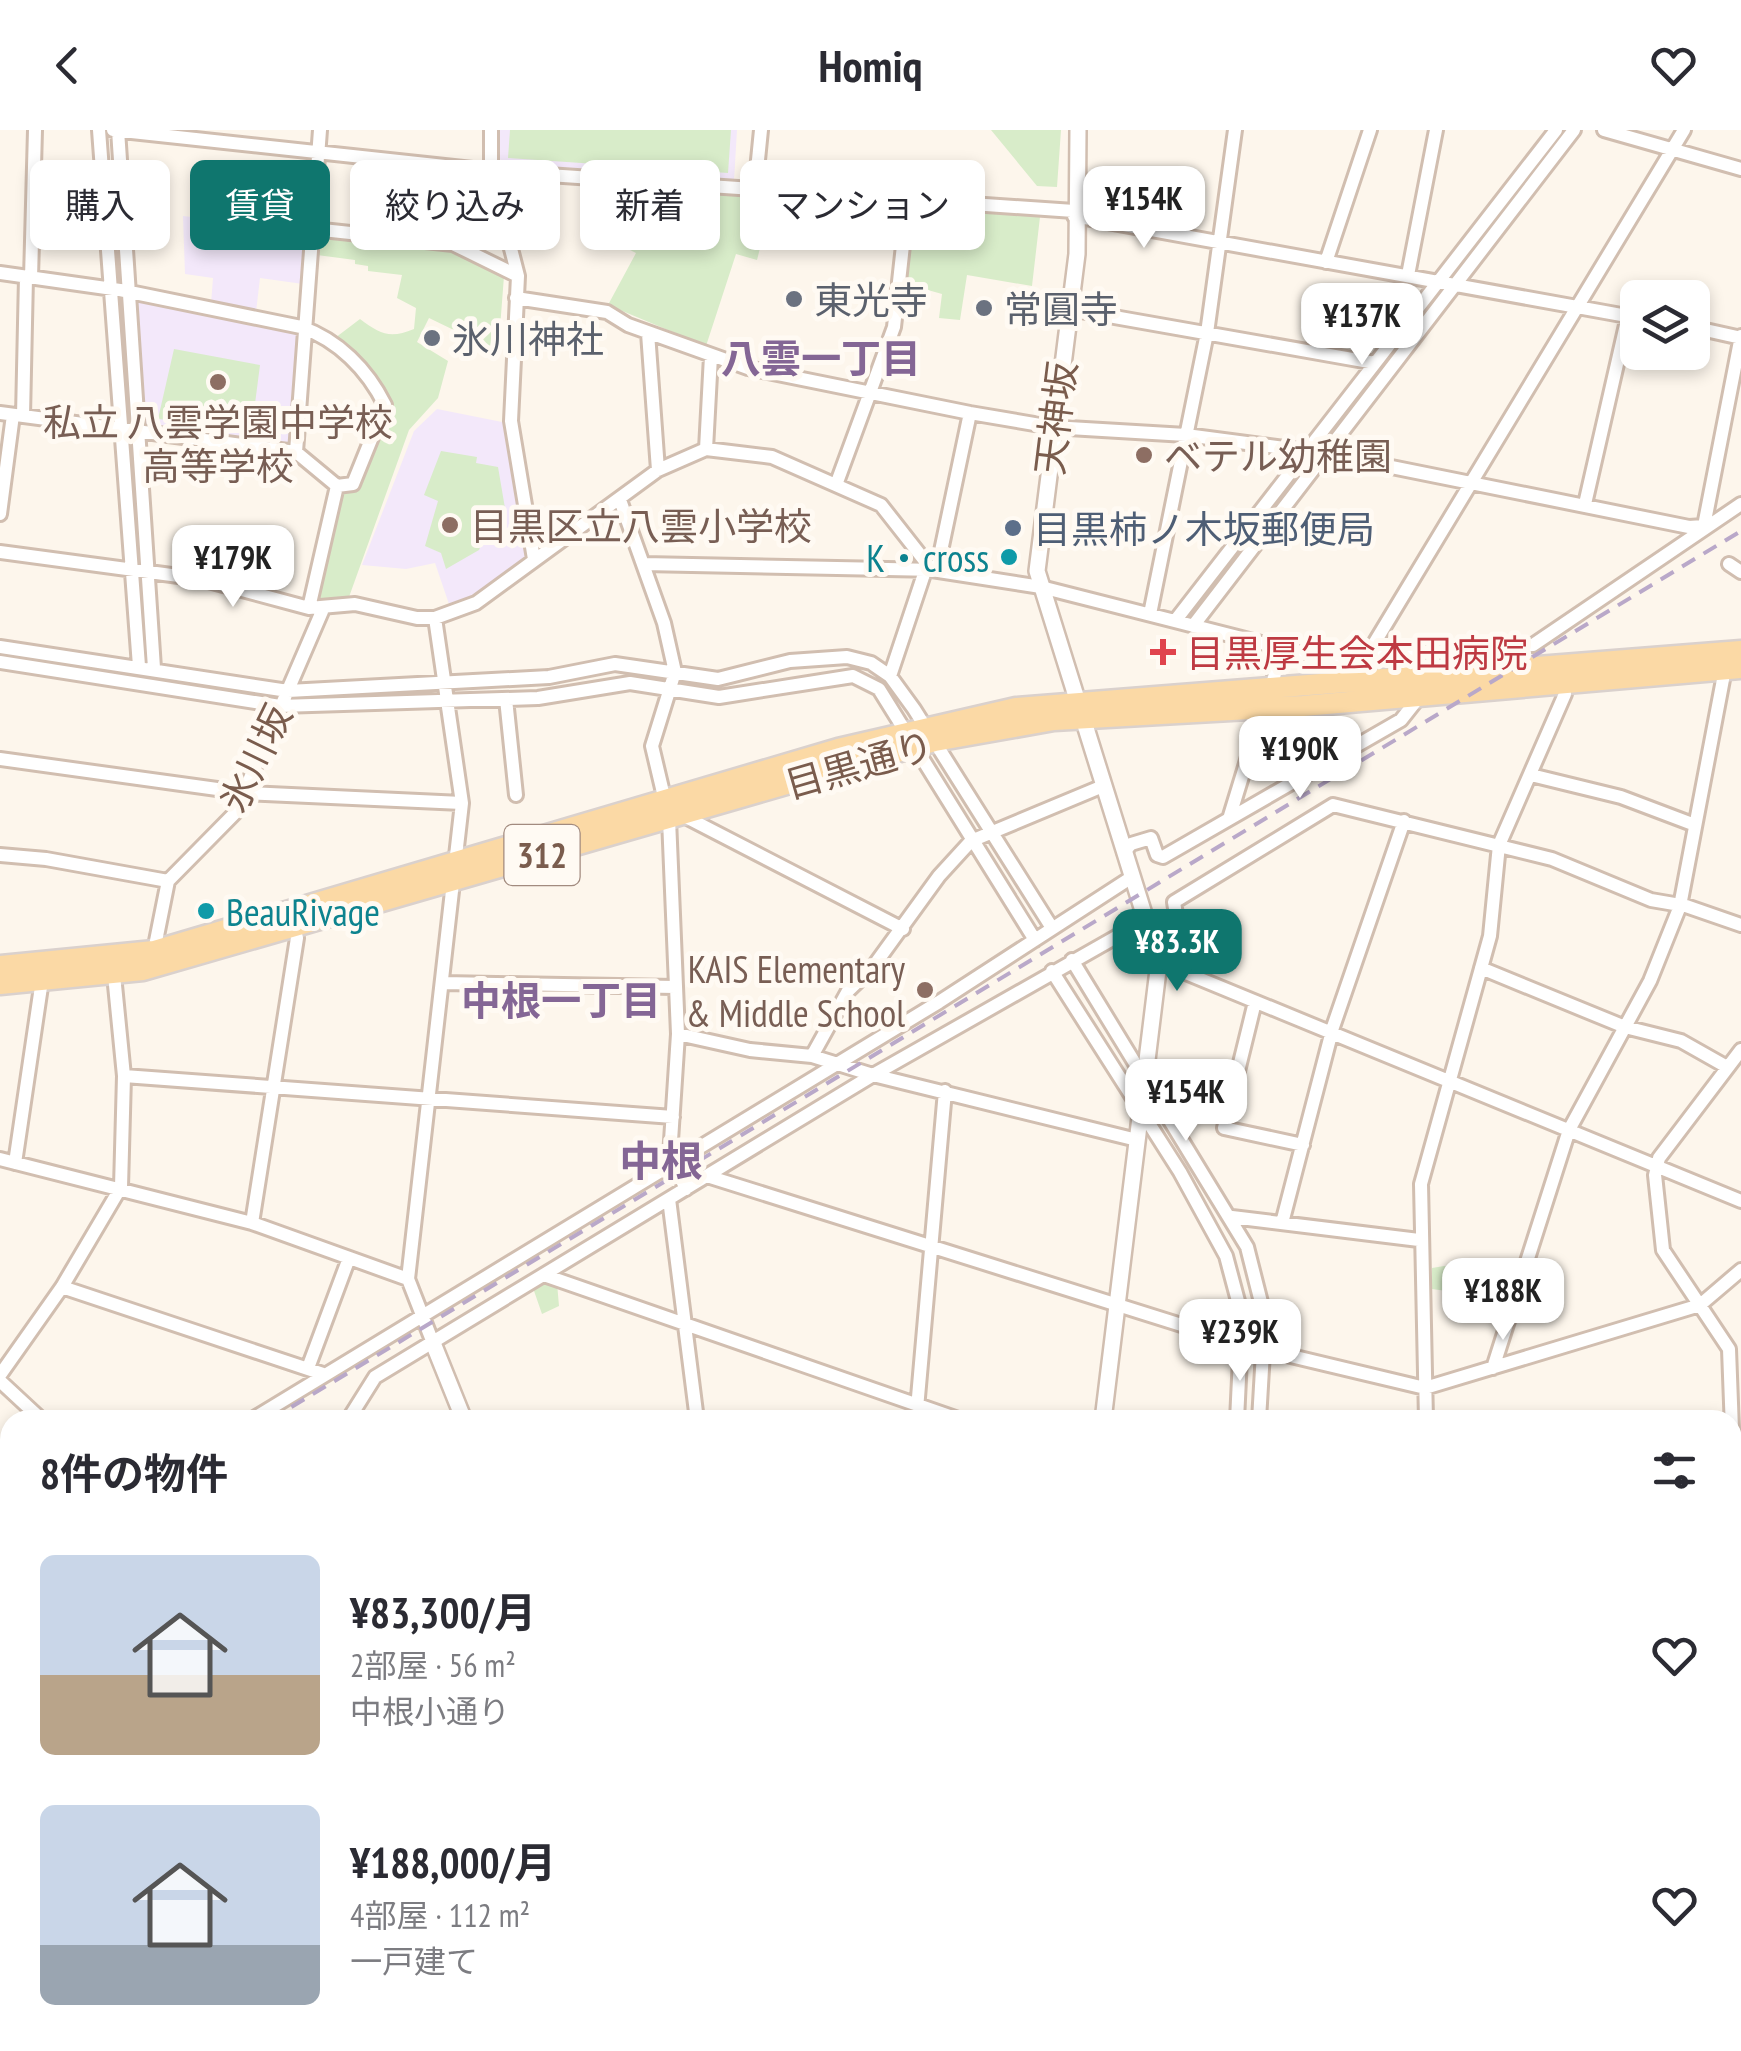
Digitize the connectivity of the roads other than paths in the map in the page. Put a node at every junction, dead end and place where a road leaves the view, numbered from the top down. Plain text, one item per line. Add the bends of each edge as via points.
1 (35, 130) edge
2 (99, 130) edge
3 (116, 130) edge
4 (320, 130) edge
5 (491, 130) edge
6 (761, 130) edge
7 (1078, 130) edge
8 (1235, 130) edge
9 (1370, 130) edge
10 (1436, 130) edge
11 (1556, 130) edge
12 (1574, 130) edge
13 (1604, 130) edge
14 (1684, 130) edge
15 (223, 136) edge
16 (318, 151) junction
17 (1674, 151) junction
18 (317, 160) edge
19 (396, 160) edge
20 (491, 160) edge
21 (758, 160) edge
22 (1741, 168) edge
23 (560, 176) edge
24 (740, 189) edge
25 (985, 206) edge
26 (1074, 213) junction
27 (330, 231) edge
28 (1223, 244) junction
29 (311, 250) edge
30 (511, 250) edge
31 (902, 250) edge
32 (1326, 262) junction
33 (0, 273) edge
34 (1408, 275) junction
35 (518, 276) junction
36 (29, 277) junction
37 (1439, 280) junction
38 (1454, 284) junction
39 (111, 289) junction
40 (128, 292) junction
41 (516, 298) junction
42 (1580, 307) junction
43 (1069, 310) junction
44 (1620, 315) edge
45 (305, 328) junction
46 (1710, 331) edge
47 (648, 333) junction
48 (1208, 333) junction
49 (1741, 337) edge
50 (711, 356) junction
51 (1376, 363) junction
52 (1620, 368) edge
53 (870, 393) junction
54 (970, 413) junction
55 (12, 414) edge
56 (1052, 427) junction
57 (122, 431) junction
58 (138, 432) junction
59 (1186, 434) junction
60 (706, 450) junction
61 (1307, 451) junction
62 (296, 452) junction
63 (1322, 453) junction
64 (658, 470) junction
65 (1472, 484) junction
66 (836, 485) junction
67 (337, 486) junction
68 (620, 500) junction
69 (1585, 504) junction
70 (1741, 504) edge
71 (0, 514) edge
72 (1704, 526) junction
73 (0, 552) edge
74 (534, 559) junction
75 (644, 564) junction
76 (132, 570) junction
77 (931, 570) junction
78 (147, 571) junction
79 (1041, 586) junction
80 (316, 609) junction
81 (1150, 614) junction
82 (435, 618) junction
83 (1175, 621) junction
84 (1193, 626) junction
85 (0, 647) edge
86 (1498, 647) junction
87 (1282, 648) junction
88 (1741, 651) edge
89 (1359, 658) junction
90 (0, 662) edge
91 (139, 666) junction
92 (154, 668) junction
93 (1733, 668) edge
94 (1498, 671) junction
95 (675, 672) junction
96 (890, 676) junction
97 (1564, 682) junction
98 (446, 683) junction
99 (1353, 684) junction
100 (672, 690) junction
101 (288, 691) junction
102 (1420, 696) junction
103 (506, 699) junction
104 (1266, 700) junction
105 (449, 701) junction
106 (280, 706) junction
107 (1080, 711) junction
108 (920, 737) junction
109 (0, 758) edge
110 (1531, 774) junction
111 (1104, 786) junction
112 (246, 793) junction
113 (516, 795) dead end
114 (462, 802) junction
115 (672, 812) junction
116 (1229, 818) junction
117 (1404, 821) junction
118 (1695, 825) junction
119 (988, 831) junction
120 (971, 841) junction
121 (1499, 845) junction
122 (1124, 852) junction
123 (0, 855) edge
124 (456, 871) junction
125 (1132, 877) junction
126 (168, 881) junction
127 (1680, 906) junction
128 (1146, 920) junction
129 (1741, 926) edge
130 (294, 928) junction
131 (902, 928) junction
132 (1043, 934) junction
133 (154, 950) junction
134 (1157, 954) junction
135 (1062, 965) junction
136 (0, 966) edge
137 (1481, 968) junction
138 (114, 975) junction
139 (42, 980) junction
140 (443, 983) junction
141 (0, 984) edge
142 (675, 987) junction
143 (1256, 1002) junction
144 (1626, 1027) junction
145 (1332, 1033) junction
146 (678, 1034) junction
147 (1741, 1050) edge
148 (812, 1056) junction
149 (839, 1062) junction
150 (1727, 1066) junction
151 (873, 1074) junction
152 (124, 1076) junction
153 (1144, 1081) junction
154 (1448, 1081) junction
155 (274, 1088) junction
156 (944, 1091) junction
157 (429, 1098) junction
158 (1140, 1107) junction
159 (672, 1117) junction
160 (1569, 1130) junction
161 (1138, 1140) junction
162 (1303, 1145) junction
163 (0, 1159) edge
164 (16, 1163) junction
165 (671, 1165) junction
166 (1656, 1166) junction
167 (708, 1176) junction
168 (121, 1186) junction
169 (686, 1189) junction
170 (669, 1199) junction
171 (1741, 1200) edge
172 (1232, 1217) junction
173 (252, 1224) junction
174 (1282, 1224) junction
175 (1419, 1240) junction
176 (931, 1247) junction
177 (348, 1258) junction
178 (1741, 1270) edge
179 (544, 1275) junction
180 (408, 1280) junction
181 (62, 1287) junction
182 (1700, 1305) junction
183 (1117, 1306) junction
184 (424, 1321) junction
185 (685, 1326) junction
186 (433, 1343) junction
187 (1244, 1344) junction
188 (1262, 1350) junction
189 (308, 1368) junction
190 (1493, 1368) junction
191 (324, 1374) junction
192 (0, 1378) edge
193 (1425, 1388) junction
194 (22, 1410) edge
195 (267, 1410) edge
196 (354, 1410) edge
197 (460, 1410) edge
198 (697, 1410) edge
199 (909, 1410) edge
200 (917, 1410) edge
201 (1104, 1410) edge
202 (1237, 1410) edge
203 (1259, 1410) edge
204 (1426, 1410) edge
205 (1732, 1410) edge

1 - 36 street
2 - 39 street
3 - 15 street
3 - 40 street
4 - 16 street
5 - 20 street
6 - 21 street
7 - 26 street, 天神坂
8 - 28 street
9 - 32 street
10 - 34 street
11 - 37 street
12 - 38 street
13 - 17 street
14 - 17 street
15 - 16 street
16 - 18 street
16 - 19 street
17 - 22 street
17 - 42 street
23 - 24 street
25 - 26 street
26 - 28 street
26 - 43 street, 天神坂
27 - 35 street via 453,244
28 - 32 street
28 - 48 street
29 - 45 street
30 - 35 street
31 - 53 street via 894,327
32 - 34 street
33 - 36 street
34 - 37 street
35 - 41 street
36 - 39 street
36 - 55 street
37 - 38 street
37 - 51 street
38 - 42 street
38 - 63 street
39 - 40 street
39 - 57 street
40 - 45 street
40 - 58 street
41 - 47 street via 607,312
41 - 74 street via 511,420
42 - 44 street
42 - 65 street
43 - 48 street
43 - 56 street, 天神坂
45 - 62 street
45 - 67 street via 352,358 385,405 352,484
46 - 49 street
47 - 50 street
47 - 64 street
48 - 51 street
48 - 59 street
49 - 72 street
50 - 53 street
50 - 60 street
51 - 61 street
52 - 69 street
53 - 54 street
53 - 66 street
54 - 56 street
54 - 77 street
55 - 57 street
55 - 71 street
56 - 59 street
56 - 79 street, 天神坂 via 1037,568
57 - 58 street
57 - 76 street
58 - 62 street
58 - 78 street
59 - 61 street
59 - 81 street
60 - 64 street
60 - 66 street via 772,457
61 - 63 street
61 - 83 street
62 - 67 street
63 - 65 street
63 - 84 street
64 - 68 street
65 - 69 street
65 - 89 street
66 - 77 street via 881,505
67 - 80 street, 氷川坂
68 - 74 street
68 - 75 street
69 - 72 street
70 - 72 street
72 - 86 street via 1533,645
73 - 76 street
74 - 82 street via 476,603
75 - 77 street
75 - 95 street
76 - 78 street
76 - 91 street
77 - 79 street
77 - 96 street
78 - 80 street
78 - 92 street
79 - 81 street
79 - 107 street, 天神坂
80 - 82 street via 354,604
80 - 101 street, 氷川坂
81 - 83 street
82 - 98 street
83 - 84 street
84 - 87 street
85 - 91 street
86 - 89 street
86 - 94 street
87 - 89 street via 1328,660
87 - 104 street
88 - 94 main road, 目黒通り / 312
89 - 99 street
90 - 106 street
91 - 92 street
92 - 101 street
93 - 97 main road, 目黒通り / 312
93 - 118 street
94 - 99 main road, 目黒通り / 312
95 - 96 street via 718,678 826,656 871,663
95 - 98 street via 615,664 549,677
95 - 100 street
96 - 108 street
97 - 102 main road, 目黒通り / 312
97 - 110 street
98 - 101 street
98 - 105 street
99 - 104 main road, 目黒通り / 312
100 - 103 street via 630,683
100 - 108 street via 719,698 853,676 879,689
100 - 115 street via 652,746
101 - 106 street, 氷川坂
102 - 104 main road, 目黒通り / 312
102 - 116 street via 1401,720
103 - 105 street
103 - 113 street
104 - 107 main road, 目黒通り / 312
104 - 116 street
105 - 106 street
105 - 114 street
106 - 112 street, 氷川坂
107 - 108 main road, 目黒通り / 312 via 1016,708
107 - 111 street, 天神坂
108 - 115 main road, 目黒通り / 312
108 - 119 street
108 - 120 street
109 - 112 street
110 - 118 street
110 - 121 street
111 - 119 street
111 - 122 street, 天神坂
112 - 114 street
112 - 126 street, 氷川坂 via 235,813
114 - 124 street
115 - 124 main road, 目黒通り / 312
115 - 131 street
115 - 142 street
116 - 122 street via 1164,857 1151,838
117 - 121 street
117 - 134 street via 1333,806 1174,902 1178,934
117 - 145 street
118 - 127 street
119 - 120 street
119 - 132 street
120 - 131 street
120 - 132 street
121 - 127 street
121 - 137 street
122 - 125 street, 天神坂
123 - 126 street
124 - 130 main road, 目黒通り / 312
124 - 133 main road, 目黒通り / 312
124 - 140 street
125 - 128 street, 天神坂
125 - 132 street
126 - 133 street
127 - 129 street
127 - 144 street
128 - 134 street, 天神坂
128 - 135 street
130 - 138 main road, 目黒通り / 312
130 - 155 street
131 - 148 street via 848,991
132 - 149 street
133 - 136 main road, 目黒通り / 312
134 - 143 street
134 - 153 street
135 - 151 street
135 - 153 street
135 - 158 street
137 - 144 street
137 - 154 street
138 - 139 main road, 目黒通り / 312
138 - 152 street
139 - 141 main road, 目黒通り / 312
139 - 164 street
140 - 142 street
140 - 157 street
142 - 146 street
143 - 145 street
143 - 162 street via 1224,1128
144 - 150 street via 1681,1041
144 - 160 street
145 - 154 street
145 - 162 street
146 - 148 street
146 - 159 street
147 - 150 street
148 - 149 street
149 - 151 street
149 - 165 street
150 - 166 street
151 - 156 street
151 - 167 street
152 - 155 street
152 - 168 street
153 - 158 street
153 - 172 street
154 - 160 street
154 - 175 street via 1421,1184
155 - 157 street
155 - 173 street
156 - 161 street
156 - 176 street
157 - 159 street
157 - 180 street
158 - 161 street
158 - 187 street via 1226,1256
159 - 165 street
160 - 166 street
160 - 190 street
161 - 183 street
162 - 174 street
163 - 164 street
164 - 168 street
165 - 169 street
165 - 184 street
166 - 171 street
166 - 182 street via 1663,1250
167 - 169 street
167 - 176 street
168 - 173 street
168 - 181 street
169 - 170 street
170 - 179 street
170 - 185 street
172 - 174 street
172 - 188 street via 1260,1286
173 - 177 street
174 - 175 street
175 - 193 street
176 - 183 street
176 - 200 street
177 - 180 street
177 - 189 street
178 - 182 street
179 - 185 street
179 - 186 street
180 - 184 street
181 - 189 street
181 - 192 street
182 - 190 street
182 - 205 street via 1729,1348
183 - 187 street
183 - 201 street
184 - 186 street
184 - 191 street
185 - 198 street
185 - 199 street
186 - 196 street via 375,1377
186 - 197 street
187 - 188 street
187 - 202 street
188 - 193 street
188 - 203 street
189 - 191 street
190 - 193 street
191 - 195 street
192 - 194 street
193 - 204 street

